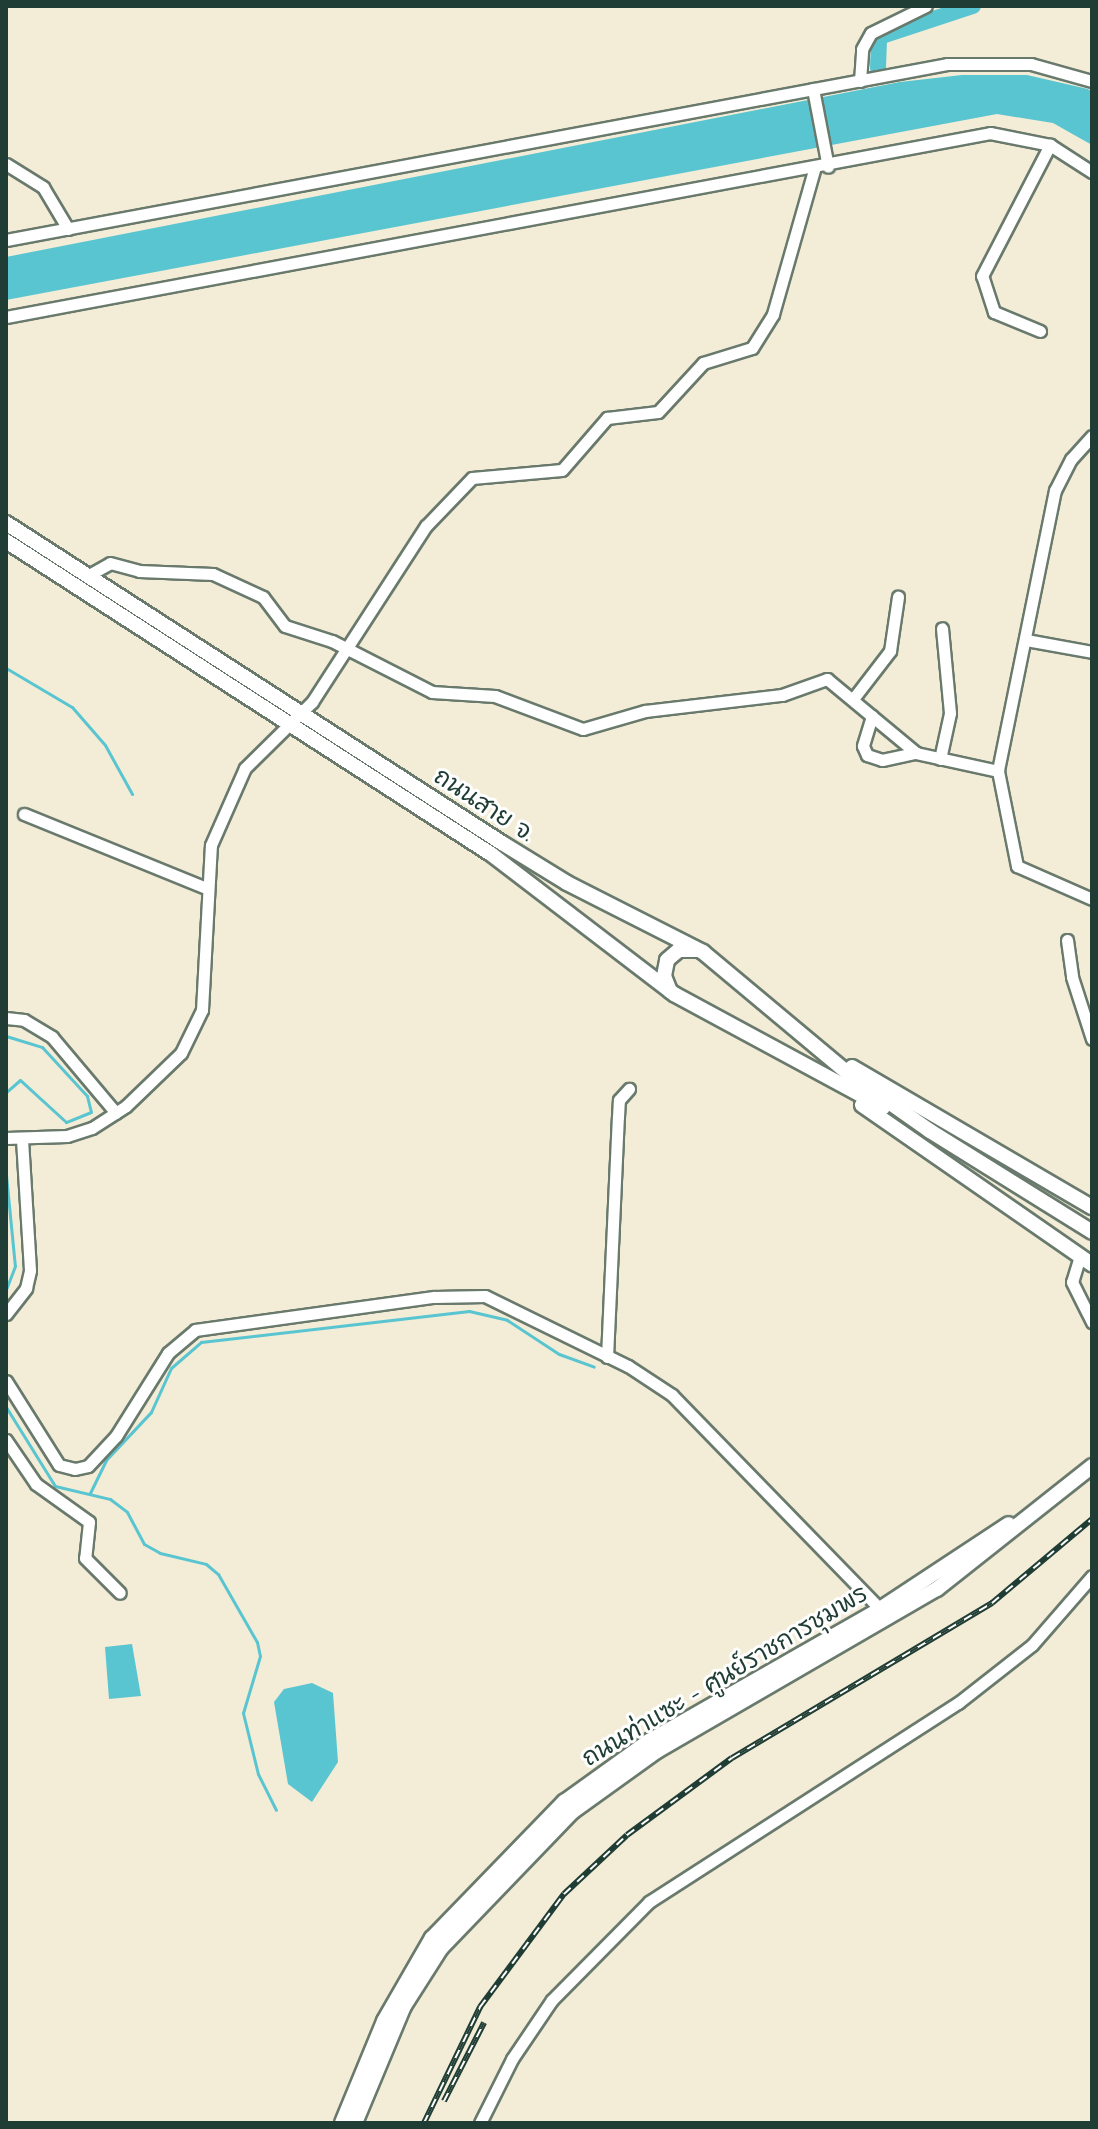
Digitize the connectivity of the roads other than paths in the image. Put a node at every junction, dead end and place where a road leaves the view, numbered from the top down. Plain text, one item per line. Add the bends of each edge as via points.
1 (926, 6) edge
2 (860, 81) junction
3 (1092, 81) edge
4 (813, 89) junction
5 (1050, 145) junction
6 (6, 164) edge
7 (828, 167) junction
8 (814, 170) junction
9 (1092, 172) edge
10 (68, 229) junction
11 (6, 240) edge
12 (6, 317) edge
13 (1040, 331) dead end
14 (1092, 436) edge
15 (6, 523) edge
16 (6, 541) edge
17 (87, 576) junction
18 (898, 597) dead end
19 (942, 628) dead end
20 (1026, 640) junction
21 (346, 648) junction
22 (1092, 652) edge
23 (853, 699) junction
24 (303, 712) junction
25 (872, 716) junction
26 (292, 724) junction
27 (916, 753) junction
28 (940, 759) junction
29 (998, 771) junction
30 (24, 814) dead end
31 (206, 888) junction
32 (1092, 899) edge
33 (1067, 940) dead end
34 (703, 952) junction
35 (674, 994) junction
36 (6, 1018) edge
37 (1091, 1035) edge
38 (820, 1049) junction
39 (809, 1071) junction
40 (629, 1089) dead end
41 (116, 1113) junction
42 (930, 1131) junction
43 (6, 1138) edge
44 (22, 1139) junction
45 (1092, 1207) edge
46 (1090, 1230) edge
47 (1086, 1260) edge
48 (6, 1314) edge
49 (1092, 1322) edge
50 (607, 1357) junction
51 (6, 1381) edge
52 (6, 1440) edge
53 (1092, 1466) edge
54 (1092, 1576) edge
55 (120, 1593) dead end
56 (885, 1614) junction
57 (342, 2123) edge
58 (355, 2123) edge
59 (480, 2123) edge

1 - 2 street via 871,33 862,49
2 - 3 street via 947,64 990,62 1031,64
2 - 4 street
4 - 7 street
4 - 10 street
5 - 7 street via 990,133
5 - 9 street
5 - 13 street via 982,276 994,312
6 - 10 street via 43,187
7 - 8 street
8 - 12 street
8 - 21 street via 773,314 752,348 703,363 658,412 607,418 562,470 472,478 426,526
10 - 11 street
14 - 20 street via 1071,459 1055,490
15 - 17 main road, ถนนสาย จ.
16 - 26 main road, ถนนสาย จ.
17 - 21 street via 110,563 146,572 213,574 263,597 285,626
17 - 24 main road, ถนนสาย จ.
18 - 23 street via 890,651
19 - 28 street via 950,713
20 - 22 street
20 - 29 street
21 - 23 street via 432,692 495,696 583,729 645,711 782,695 822,679
21 - 24 street
23 - 25 street
24 - 26 street
24 - 34 main road, ถนนสาย จ. via 567,883
25 - 27 street
25 - 27 street via 863,746 867,755 882,760
26 - 31 street via 256,753 233,789 211,845
26 - 35 main road, ถนนสาย จ. via 544,891
27 - 28 street
28 - 29 street
29 - 32 street via 1017,866
30 - 31 street
31 - 41 street via 198,1024 173,1063
33 - 37 street
34 - 35 main road via 687,948 667,960 664,976
34 - 38 main road, ถนนสาย จ.
35 - 39 main road, ถนนสาย จ.
36 - 41 street via 24,1020 52,1037
38 - 42 main road, ถนนสาย จ.
38 - 45 main road
39 - 42 main road, ถนนสาย จ.
39 - 47 main road
40 - 50 street via 619,1109
41 - 44 street via 80,1133
42 - 46 main road, ถนนสาย จ.
43 - 44 street
44 - 48 street via 30,1270 26,1288
47 - 49 street via 1072,1282
50 - 51 street via 502,1304 463,1294 213,1325 182,1337 116,1436 88,1466 75,1469 59,1465
50 - 56 street via 672,1395
52 - 55 street via 36,1484 89,1522 85,1558
53 - 56 main road, ถนนท่าแซะ - ศูนย์ราชการชุมพร via 966,1568
54 - 59 street via 1032,1645 969,1695 649,1902 552,2000 512,2059
56 - 57 main road, ถนนท่าแซะ - ศูนย์ราชการชุมพร via 649,1741 564,1802 432,1938 384,2021
56 - 58 main road, ถนนท่าแซะ - ศูนย์ราชการชุมพร via 657,1751 572,1812 441,1948 404,2006

